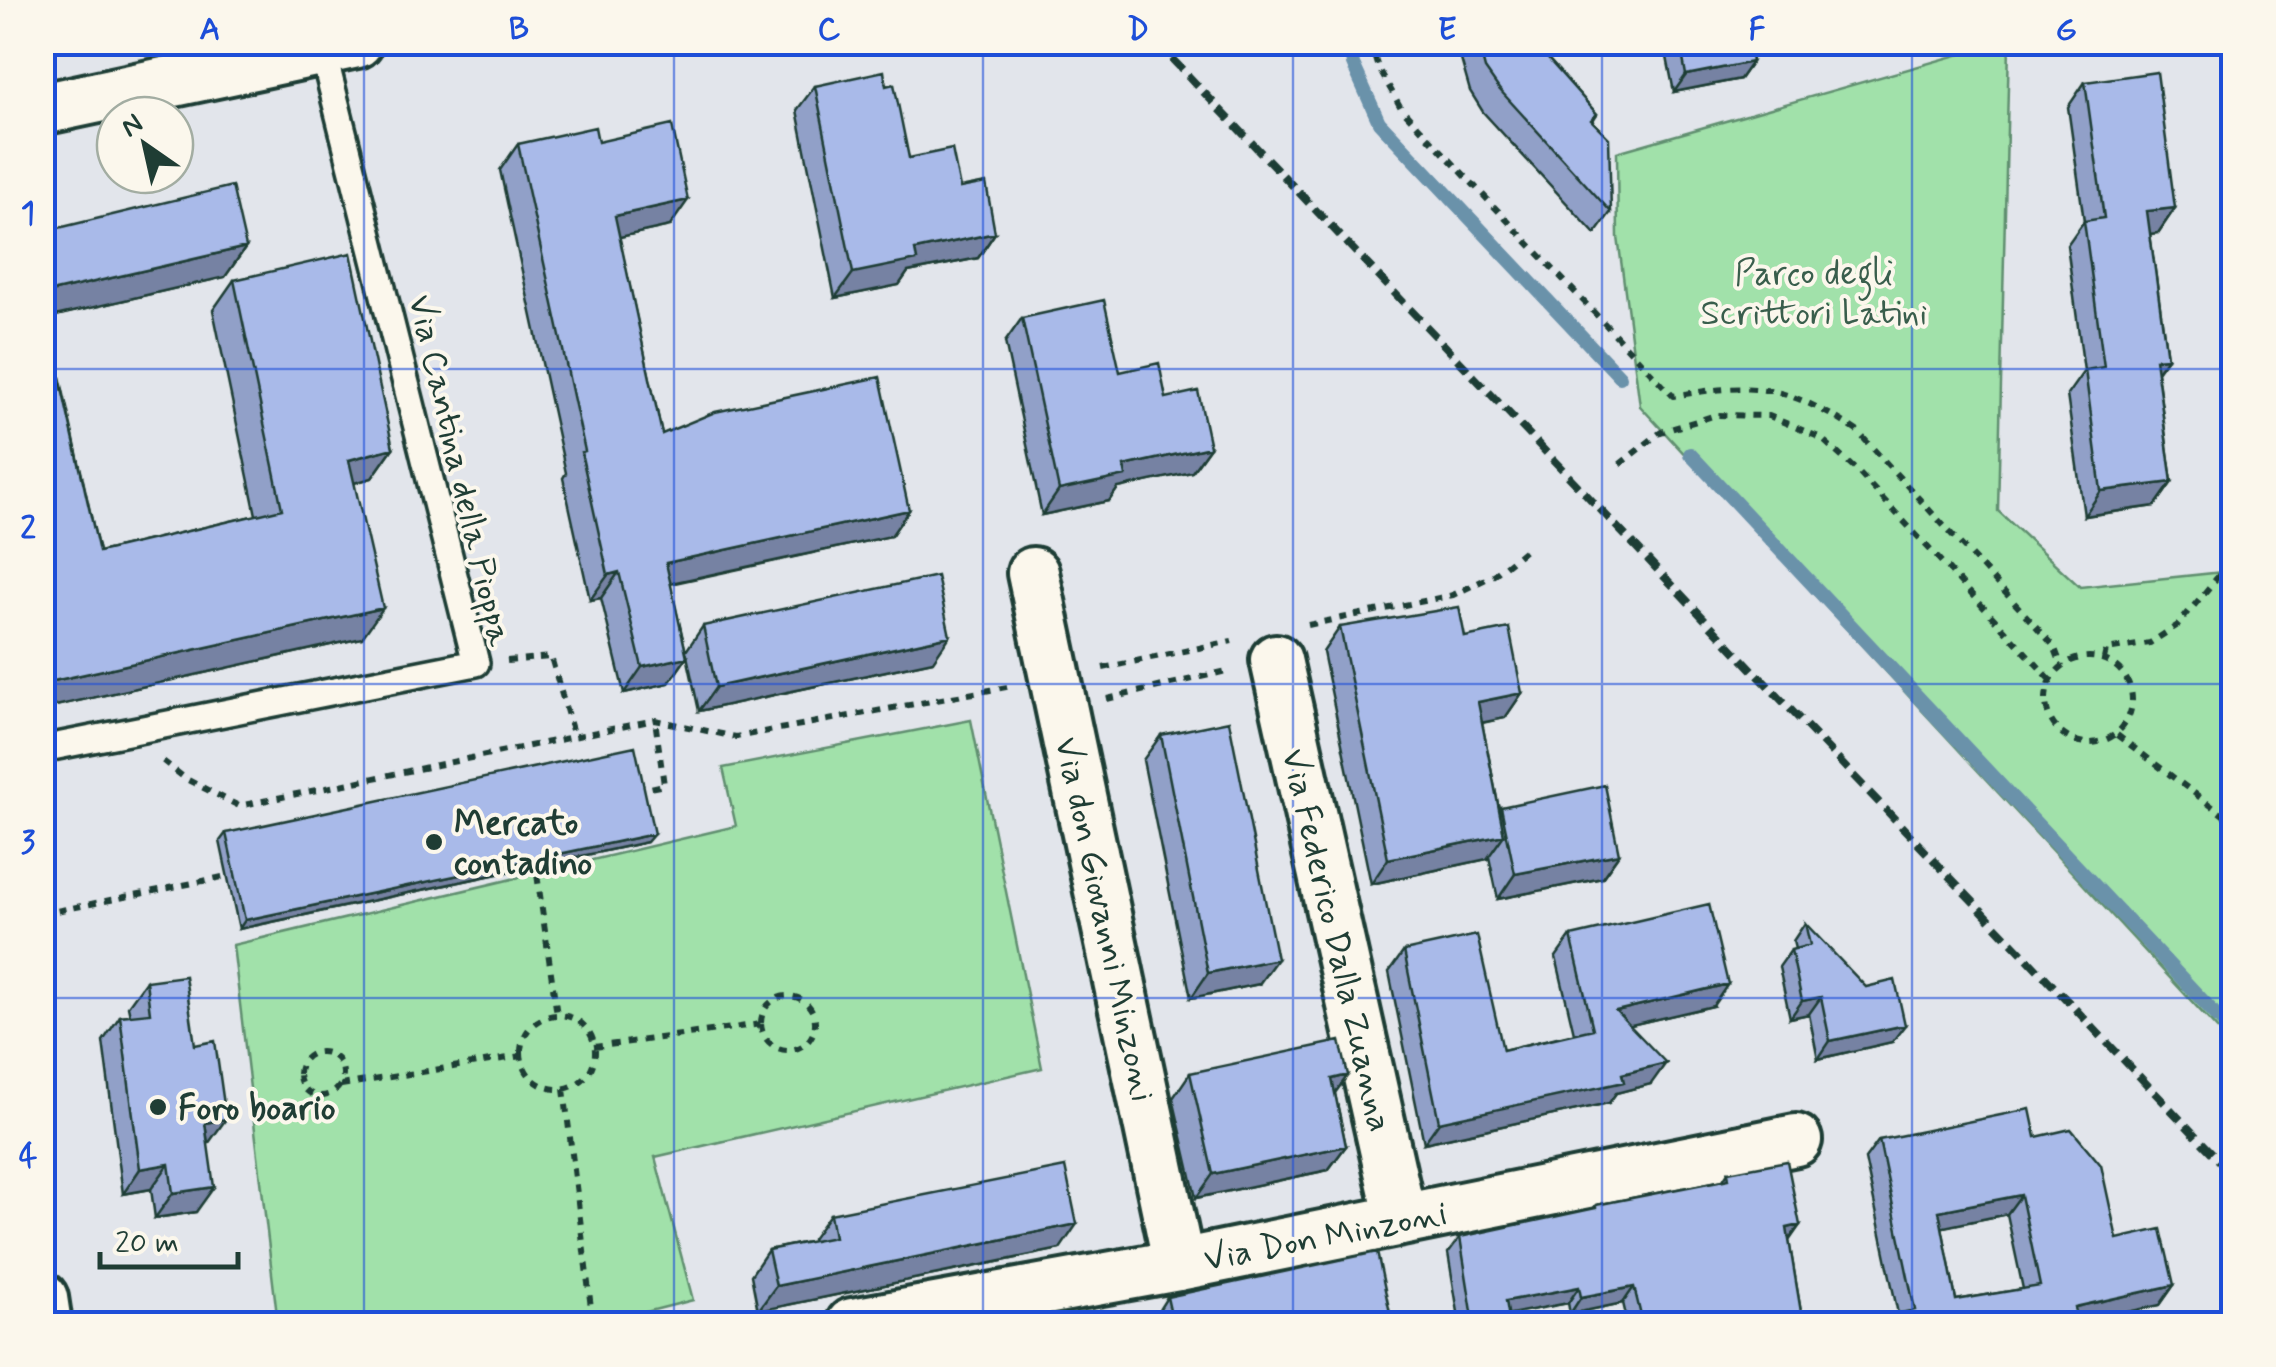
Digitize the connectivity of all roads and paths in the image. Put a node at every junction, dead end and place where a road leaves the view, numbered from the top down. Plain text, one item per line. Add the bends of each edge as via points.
1 (1370, 42) edge
2 (334, 45) edge
3 (42, 109) edge
4 (1620, 464) dead end
5 (2234, 516) edge
6 (1033, 573) dead end
7 (2104, 659) junction
8 (1276, 660) joint
9 (476, 663) junction
10 (2062, 666) junction
11 (2051, 680) junction
12 (1058, 693) junction
13 (654, 720) junction
14 (2117, 735) junction
15 (574, 737) junction
16 (42, 748) edge
17 (150, 753) dead end
18 (618, 795) edge
19 (2234, 823) edge
20 (533, 848) edge
21 (246, 872) edge
22 (42, 914) edge
23 (557, 1016) junction
24 (761, 1024) junction
25 (594, 1046) junction
26 (521, 1056) junction
27 (341, 1085) junction
28 (564, 1089) junction
29 (1796, 1140) dead end
30 (1400, 1220) junction
31 (1179, 1265) junction
32 (42, 1298) edge
33 (46, 1324) edge
34 (593, 1324) edge
35 (852, 1324) edge

1 - 10 path via 1401,108 1672,396 1764,387 1857,430 2054,646
2 - 3 street
2 - 9 lane, Via Cantina della Pioppa
4 - 11 path via 1662,432 1716,414 1769,416 1821,438
5 - 7 path via 2227,517 2232,541 2226,568 2178,624 2150,643 2106,650
6 - 12 street, Via don Giovanni Minzoni
7 - 10 path via 2078,658
7 - 14 path via 2127,678 2133,708
8 - 12 path
8 - 30 street, Via Federico Dalla Zuanna
9 - 15 path via 550,657
9 - 16 lane, Via Cantina della Pioppa
10 - 11 path
11 - 14 path via 2045,701 2057,731 2089,745
12 - 13 path via 736,737
12 - 31 street, Via don Giovanni Minzoni
13 - 15 path
13 - 18 path via 664,786
14 - 19 path
15 - 17 path via 239,806
20 - 23 path
21 - 22 path
23 - 25 path via 580,1022
23 - 26 path via 534,1023
24 - 24 path via 771,1002 788,996 811,1010 814,1028 805,1044 788,1050 766,1040
24 - 25 path
25 - 28 path via 585,1077
26 - 27 path
26 - 28 path via 540,1085
27 - 27 path via 330,1095 308,1092 299,1073 304,1059 324,1052 336,1058
28 - 34 path
29 - 30 street, Via Don Minzoni
30 - 31 street, Via Don Minzoni
31 - 35 street, Via Don Minzoni
32 - 33 street

